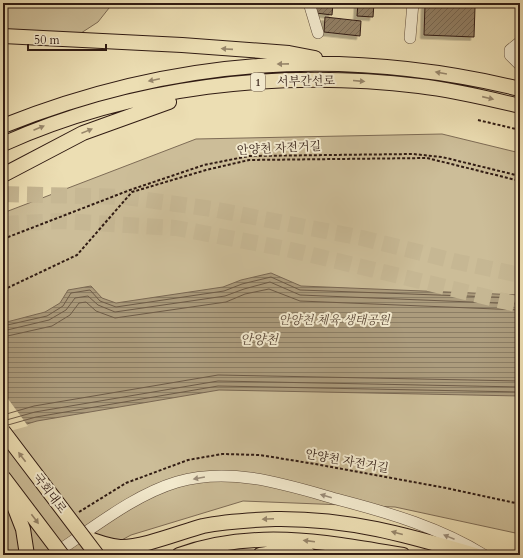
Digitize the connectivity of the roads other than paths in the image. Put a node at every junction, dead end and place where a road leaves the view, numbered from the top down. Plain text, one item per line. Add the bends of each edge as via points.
1 (309, 3) edge
2 (413, 3) edge
3 (318, 33) dead end
4 (3, 36) edge
5 (410, 38) dead end
6 (520, 42) edge
7 (349, 64) junction
8 (520, 65) edge
9 (246, 83) junction
10 (520, 89) edge
11 (520, 106) edge
12 (3, 126) edge
13 (3, 144) edge
14 (3, 175) edge
15 (3, 431) edge
16 (3, 477) edge
17 (82, 536) junction
18 (27, 555) edge
19 (52, 555) edge
20 (62, 555) edge
21 (97, 555) edge
22 (179, 555) edge
23 (260, 555) edge
24 (310, 555) edge
25 (403, 555) edge
26 (475, 555) edge
27 (484, 555) edge

1 - 3 street
2 - 5 street
7 -> 4 main road via 289,53
6 - 8 street via 510,50 510,55
10 -> 7 main road, 서부간선로 / 1 via 417,69
7 -> 12 main road, 서부간선로 / 1 via 261,64 187,73 110,89
9 -> 11 main road, 서부간선로 / 1 via 349,80 412,85
13 -> 9 main road, 서부간선로 / 1 via 44,126 117,104 195,88
14 -> 9 main road via 83,132 160,104
17 -> 15 main road, 국회대로, bridge
16 - 18 main road, bridge via 23,529
16 -> 20 main road, bridge
17 - 21 main road, 국회대로, bridge
26 -> 17 main road via 395,532 349,523 297,520 238,521 204,526 121,547 95,542
27 -> 19 street via 465,543 386,512 268,480 213,476 178,482 146,494
25 -> 22 main road via 281,539 231,542
23 - 24 main road via 280,552

